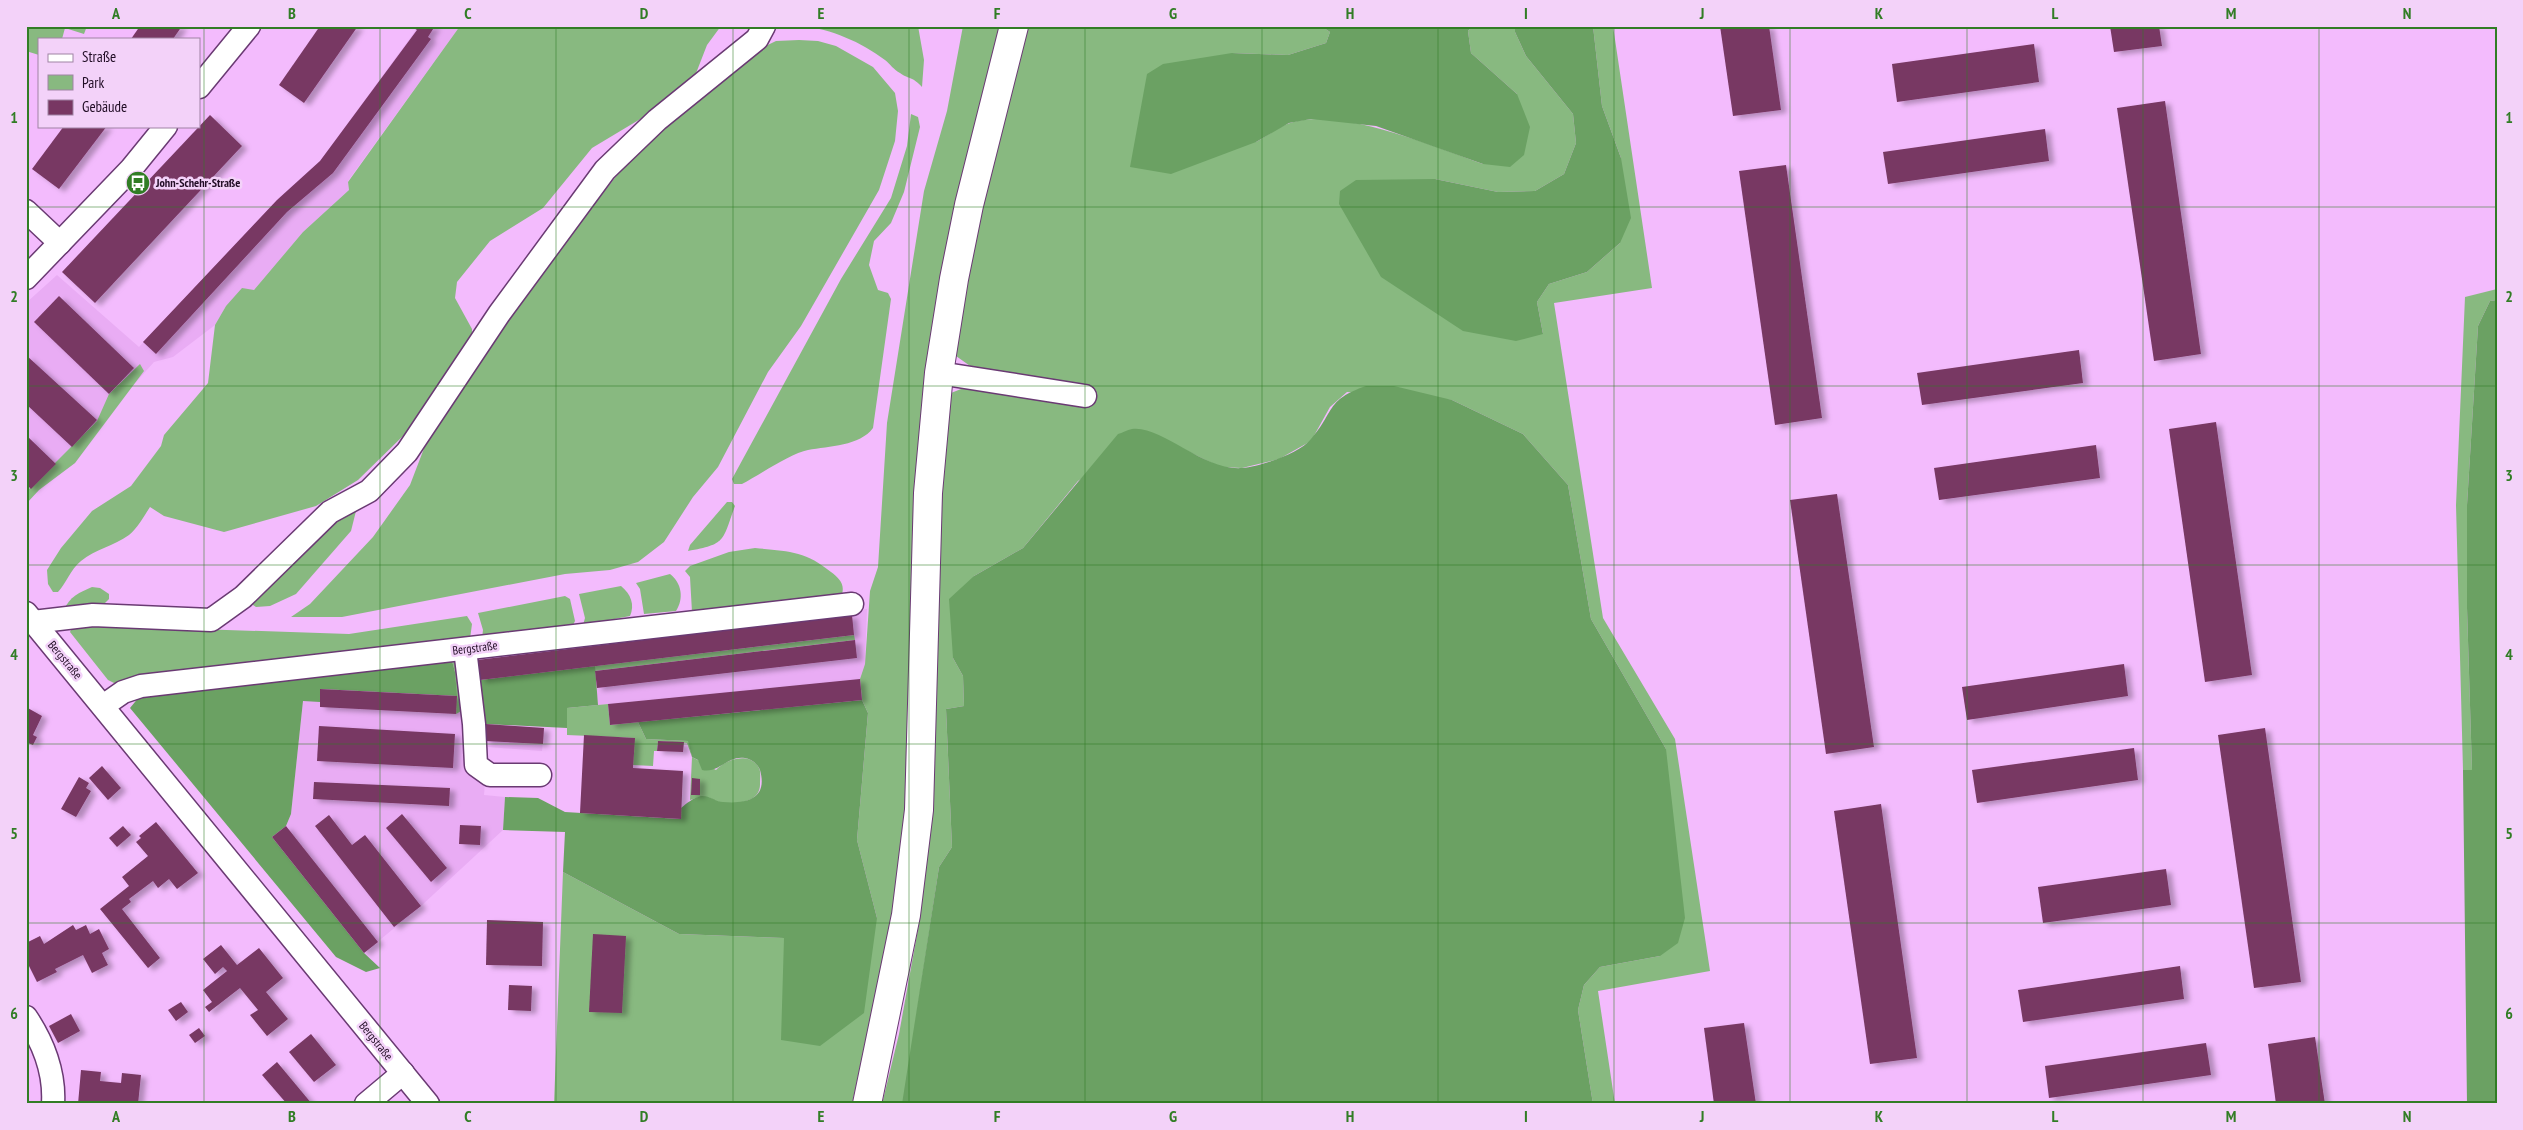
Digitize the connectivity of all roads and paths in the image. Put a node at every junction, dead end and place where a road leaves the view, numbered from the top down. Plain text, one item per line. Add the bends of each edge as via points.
1 (249, 26) edge
2 (764, 26) edge
3 (1014, 26) edge
4 (200, 86) edge
5 (164, 128) edge
6 (26, 211) edge
7 (60, 243) junction
8 (26, 278) edge
9 (940, 373) junction
10 (1085, 396) dead end
11 (852, 604) dead end
12 (29, 622) edge
13 (465, 649) junction
14 (103, 706) junction
15 (540, 775) dead end
16 (26, 1017) edge
17 (403, 1073) junction
18 (53, 1104) edge
19 (366, 1104) edge
20 (428, 1104) edge
21 (867, 1104) edge

1 - 4 street
2 - 12 street via 757,39 657,120 606,170 499,314 407,452 368,491 330,512 243,597 212,620 93,615
3 - 9 main road via 969,205
5 - 7 street via 131,169
6 - 7 street
7 - 8 street
9 - 10 street
9 - 21 main road via 928,493 919,810 906,915
11 - 13 street, Bergstraße
12 - 14 street, Bergstraße
13 - 14 street, Bergstraße via 141,686 123,692
13 - 15 street via 476,765 490,775
14 - 17 street, Bergstraße
16 - 18 street via 41,1040 54,1090
17 - 19 street, Bergstraße
17 - 20 street, Bergstraße

